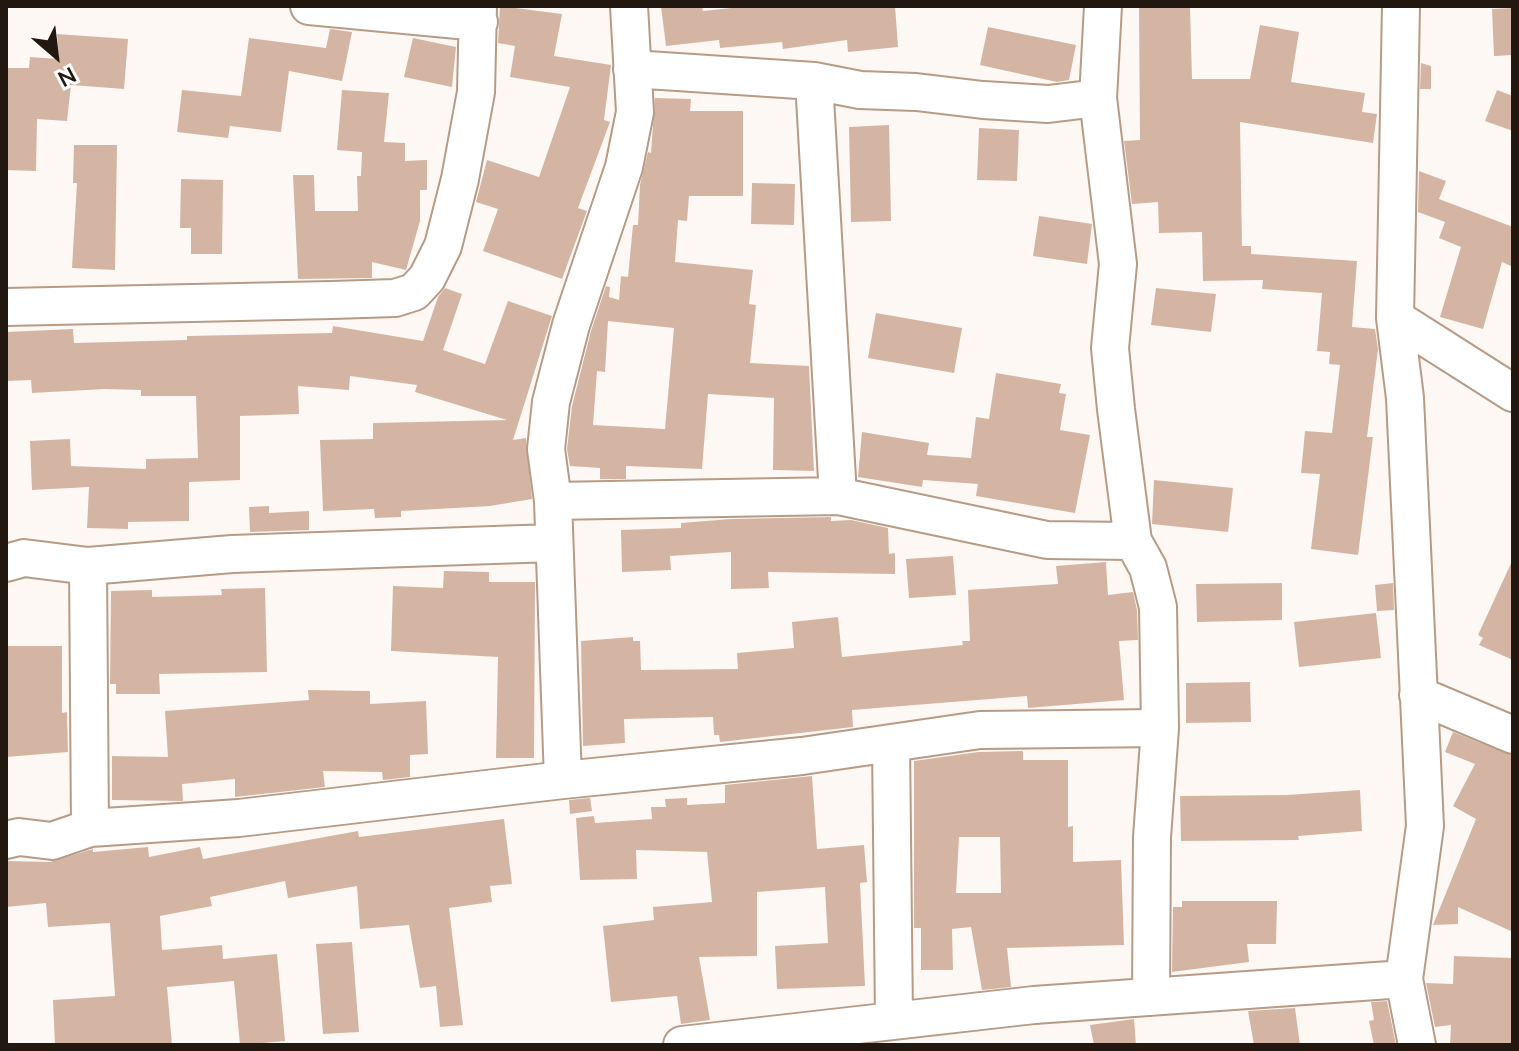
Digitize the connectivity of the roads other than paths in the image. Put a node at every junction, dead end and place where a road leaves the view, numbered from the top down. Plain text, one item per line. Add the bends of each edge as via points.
1 (309, 6) edge
2 (629, 6) edge
3 (1103, 6) edge
4 (1401, 6) edge
5 (478, 14) edge
6 (632, 69) junction
7 (814, 81) junction
8 (1098, 98) junction
9 (6, 307) edge
10 (1395, 318) junction
11 (1513, 393) edge
12 (838, 496) junction
13 (553, 501) junction
14 (1133, 541) junction
15 (552, 543) junction
16 (6, 563) edge
17 (88, 566) junction
18 (1418, 695) junction
19 (1160, 728) junction
20 (1513, 735) edge
21 (891, 743) junction
22 (563, 780) junction
23 (90, 828) junction
24 (6, 840) edge
25 (1404, 979) junction
26 (1151, 997) junction
27 (894, 1019) junction
28 (682, 1045) edge
29 (1417, 1045) edge

1 - 5 street
2 - 6 street
3 - 8 street
4 - 10 street
5 - 9 street via 476,92 460,179 443,246 414,292 395,298
6 - 7 street
6 - 13 street via 635,112 624,167 551,402 546,449
7 - 8 street via 860,90 1048,104
7 - 12 street
8 - 14 street via 1118,264 1110,348
10 - 11 street
10 - 18 street via 1405,398
12 - 13 street
12 - 14 street via 1047,540
13 - 15 street
14 - 19 street via 1148,568 1158,607
15 - 17 street via 232,554
15 - 22 street
16 - 17 street via 24,558
17 - 23 street
18 - 20 street
18 - 25 street via 1425,826
19 - 21 street via 980,730
19 - 26 street via 1152,837
21 - 22 street
21 - 27 street
22 - 23 street via 239,818
23 - 24 street via 52,841
25 - 26 street
25 - 29 street
26 - 27 street
27 - 28 street

